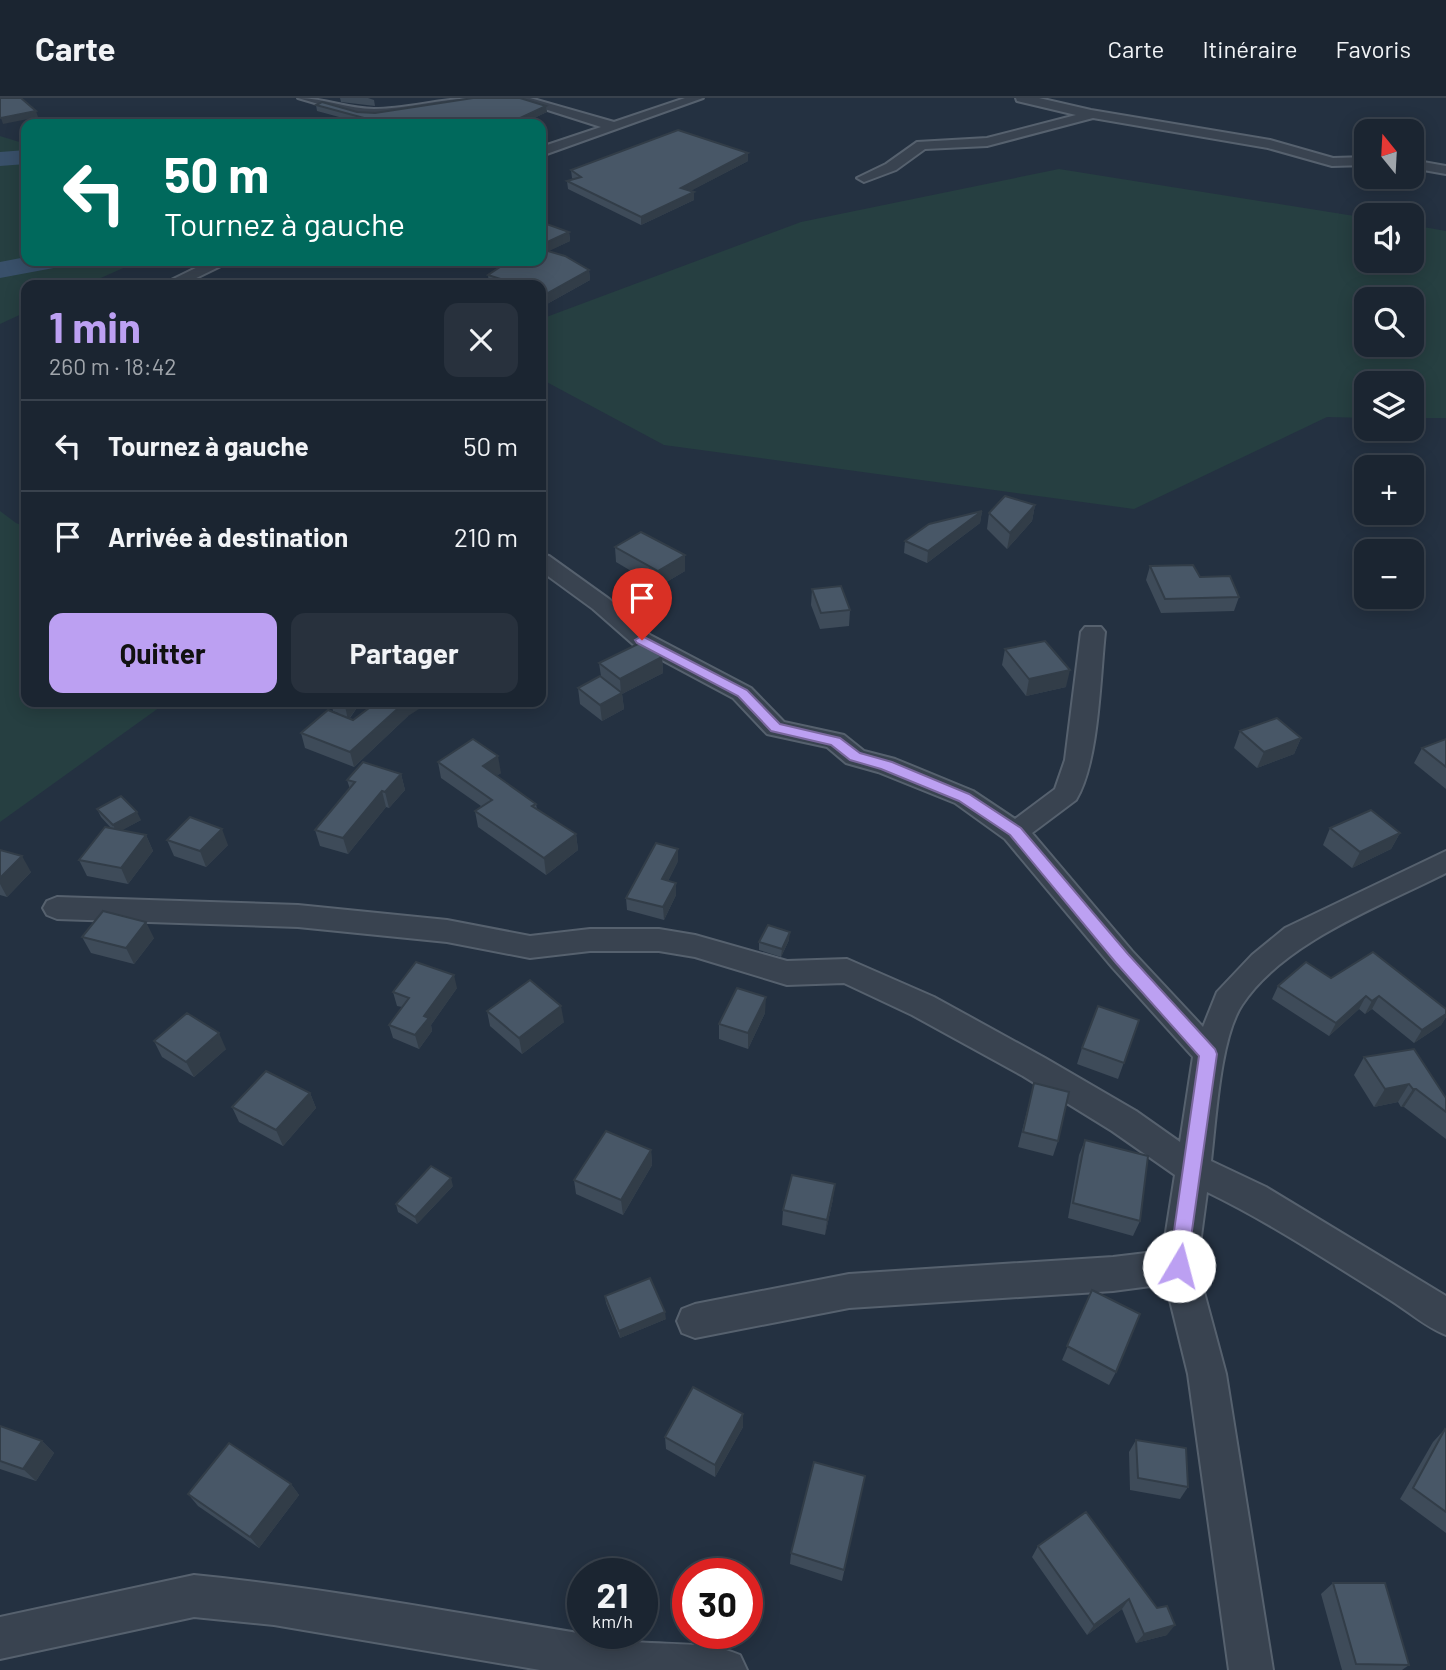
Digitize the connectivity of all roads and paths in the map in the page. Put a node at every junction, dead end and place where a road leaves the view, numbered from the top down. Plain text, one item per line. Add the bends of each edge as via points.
1 (304, 98) edge
2 (472, 98) edge
3 (516, 98) edge
4 (697, 98) edge
5 (1022, 98) edge
6 (1091, 114) junction
7 (613, 126) junction
8 (546, 150) edge
9 (1354, 161) edge
10 (1424, 166) edge
11 (1446, 170) edge
12 (864, 178) dead end
13 (212, 266) edge
14 (180, 280) edge
15 (546, 565) edge
16 (1093, 632) dead end
17 (1016, 832) junction
18 (1446, 861) edge
19 (57, 908) dead end
20 (1209, 1054) junction
21 (1193, 1169) junction
22 (1179, 1266) junction
23 (1446, 1318) edge
24 (695, 1321) dead end
25 (0, 1639) edge
26 (725, 1670) edge
27 (1251, 1670) edge

1 - 2 street via 376,113
3 - 7 street
4 - 7 street
5 - 6 street
6 - 9 street via 1270,144 1332,162
6 - 12 street via 987,142 922,145 891,167
7 - 8 street
10 - 11 street
13 - 14 street
15 - 17 street via 642,640 743,693 776,727 835,741 855,757 964,797
16 - 17 street via 1078,760 1067,794
17 - 20 street
18 - 20 street via 1296,936 1270,956 1228,1000
19 - 21 street via 298,916 447,931 530,947 590,940 659,940 788,974 847,971 923,1006 1034,1067
20 - 21 street
21 - 22 street
21 - 23 street via 1254,1198
22 - 24 street via 849,1291
22 - 27 street via 1206,1374
25 - 26 street via 194,1596 274,1604 626,1663

